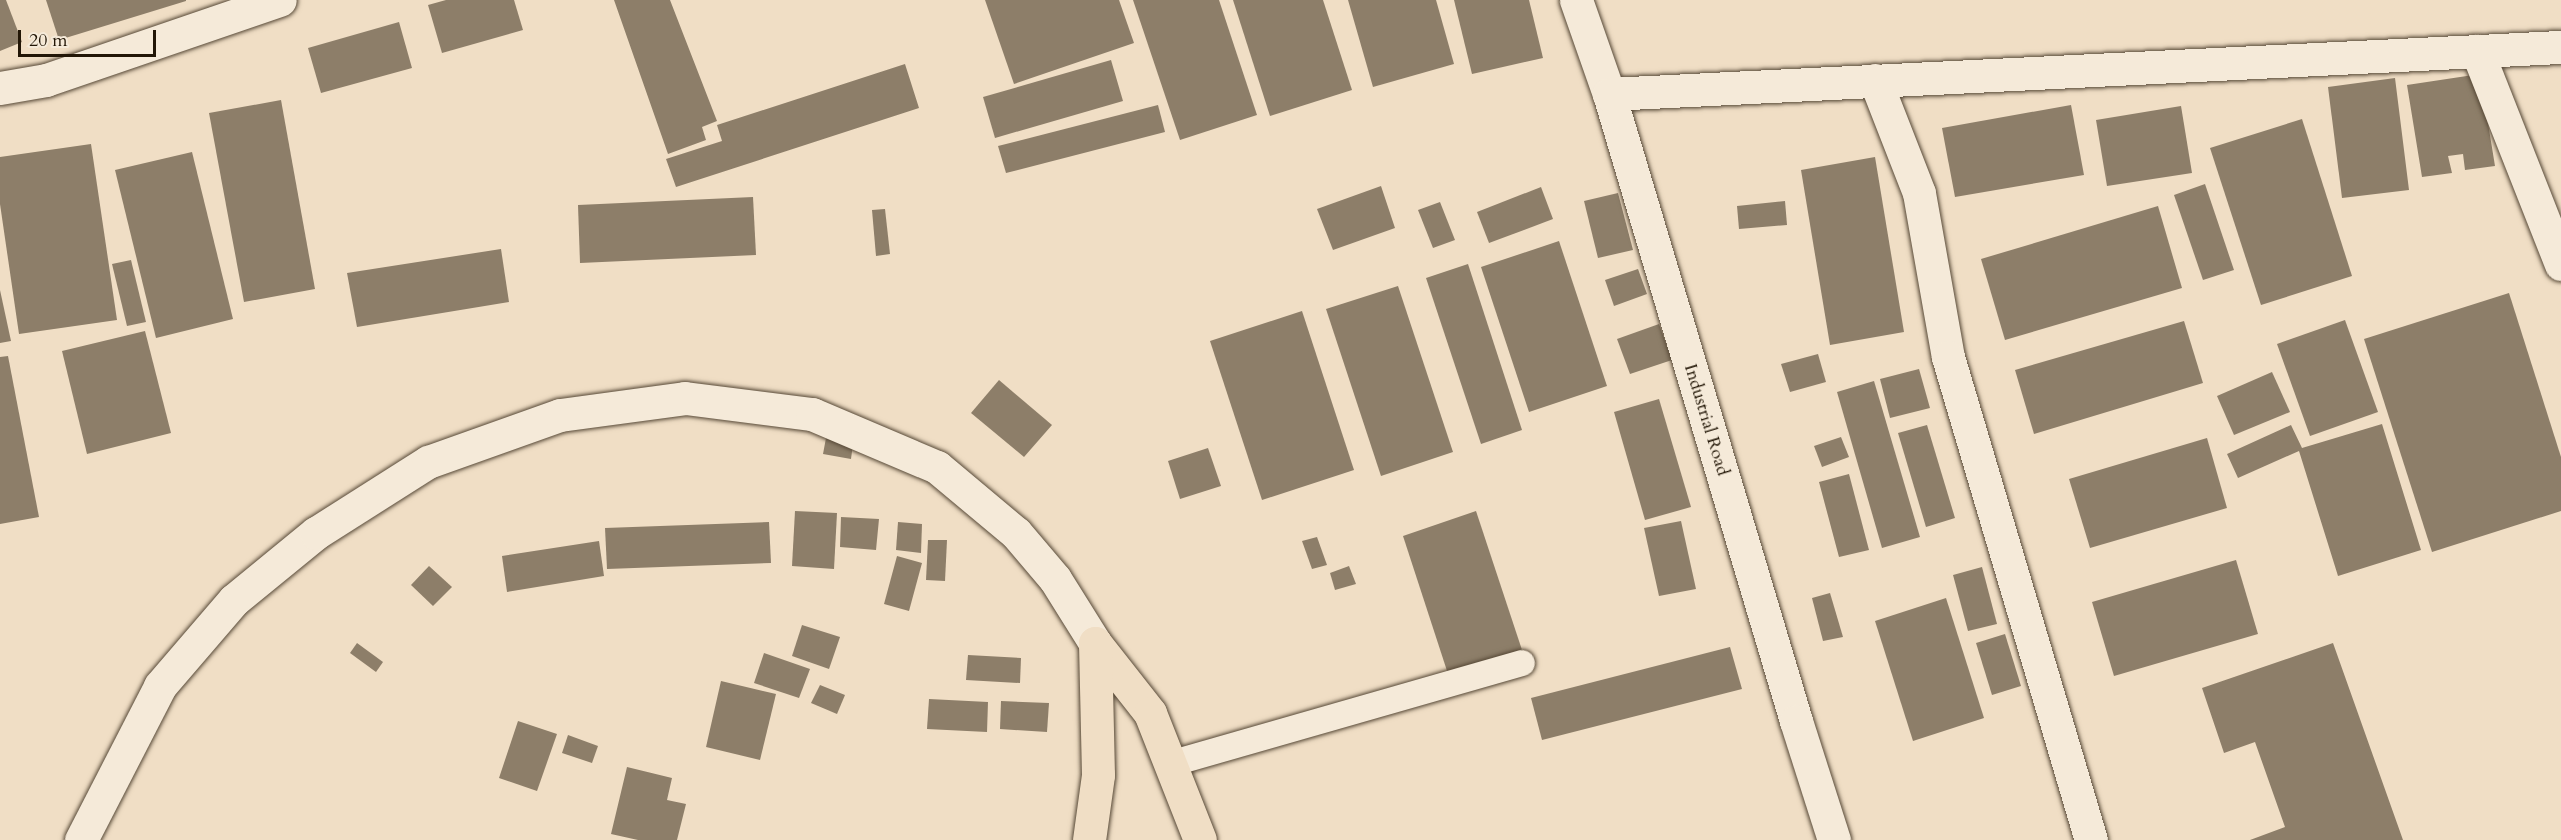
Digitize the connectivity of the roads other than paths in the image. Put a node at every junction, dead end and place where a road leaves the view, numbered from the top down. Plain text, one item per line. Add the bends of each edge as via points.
1 (280, 0) edge
2 (1576, 0) edge
3 (2561, 47) edge
4 (2478, 51) junction
5 (1875, 80) junction
6 (0, 88) edge
7 (1609, 94) junction
8 (2561, 264) edge
9 (1095, 643) junction
10 (1522, 663) dead end
11 (1170, 764) junction
12 (81, 840) edge
13 (1089, 840) edge
14 (1200, 840) edge
15 (1834, 840) edge
16 (2091, 840) edge

1 - 6 street via 46,80
2 - 7 street, Industrial Road
3 - 4 street
4 - 5 street
4 - 8 street
5 - 7 street
5 - 16 street via 1919,193 1948,357
7 - 15 street, Industrial Road
9 - 11 main road via 1150,713
9 - 12 street via 1055,579 1016,533 937,467 812,414 685,398 560,415 428,462 316,533 234,600 160,686
9 - 13 main road via 1098,775
10 - 11 lane
11 - 14 main road

